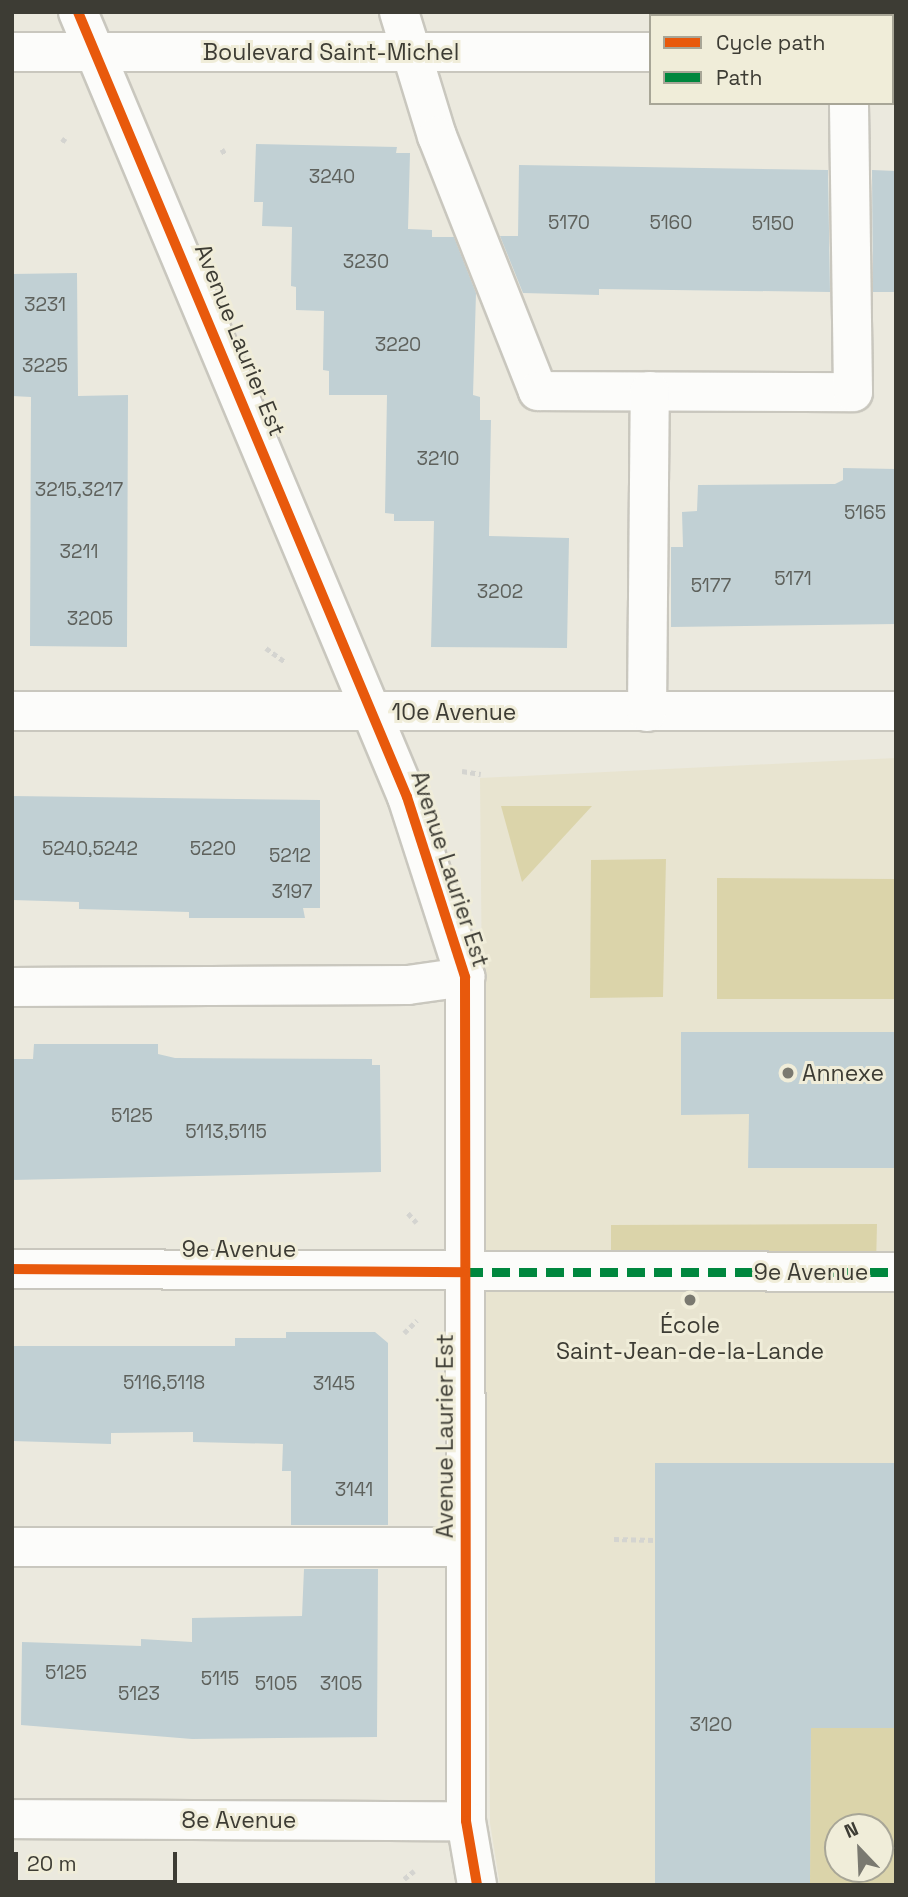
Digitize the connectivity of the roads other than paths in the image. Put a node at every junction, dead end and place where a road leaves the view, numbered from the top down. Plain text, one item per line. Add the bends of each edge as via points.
1 (78, 12) edge
2 (399, 12) edge
3 (93, 51) junction
4 (411, 51) junction
5 (12, 52) edge
6 (649, 52) edge
7 (849, 105) edge
8 (650, 391) junction
9 (12, 711) edge
10 (896, 711) edge
11 (371, 712) junction
12 (647, 712) junction
13 (465, 977) junction
14 (12, 987) edge
15 (12, 1269) edge
16 (466, 1272) junction
17 (896, 1272) edge
18 (12, 1547) edge
19 (466, 1547) junction
20 (12, 1819) edge
21 (466, 1821) junction
22 (477, 1885) edge

1 - 3 street, Avenue Laurier Est
2 - 4 street
3 - 4 street, Boulevard Saint-Michel
3 - 5 street, Boulevard Saint-Michel
3 - 11 street, Avenue Laurier Est via 136,143
4 - 6 street, Boulevard Saint-Michel
4 - 8 street via 438,136 538,391
7 - 8 street via 853,392
8 - 12 street
9 - 11 street, 10e Avenue
10 - 12 street, 10e Avenue
11 - 12 street, 10e Avenue
11 - 13 street, Avenue Laurier Est via 407,797
13 - 14 street via 408,985
13 - 16 street, Avenue Laurier Est
15 - 16 street, 9e Avenue
16 - 17 street, 9e Avenue
16 - 19 street, Avenue Laurier Est
18 - 19 street
19 - 21 street, Avenue Laurier Est
20 - 21 street, 8e Avenue
21 - 22 street, Avenue Laurier Est

